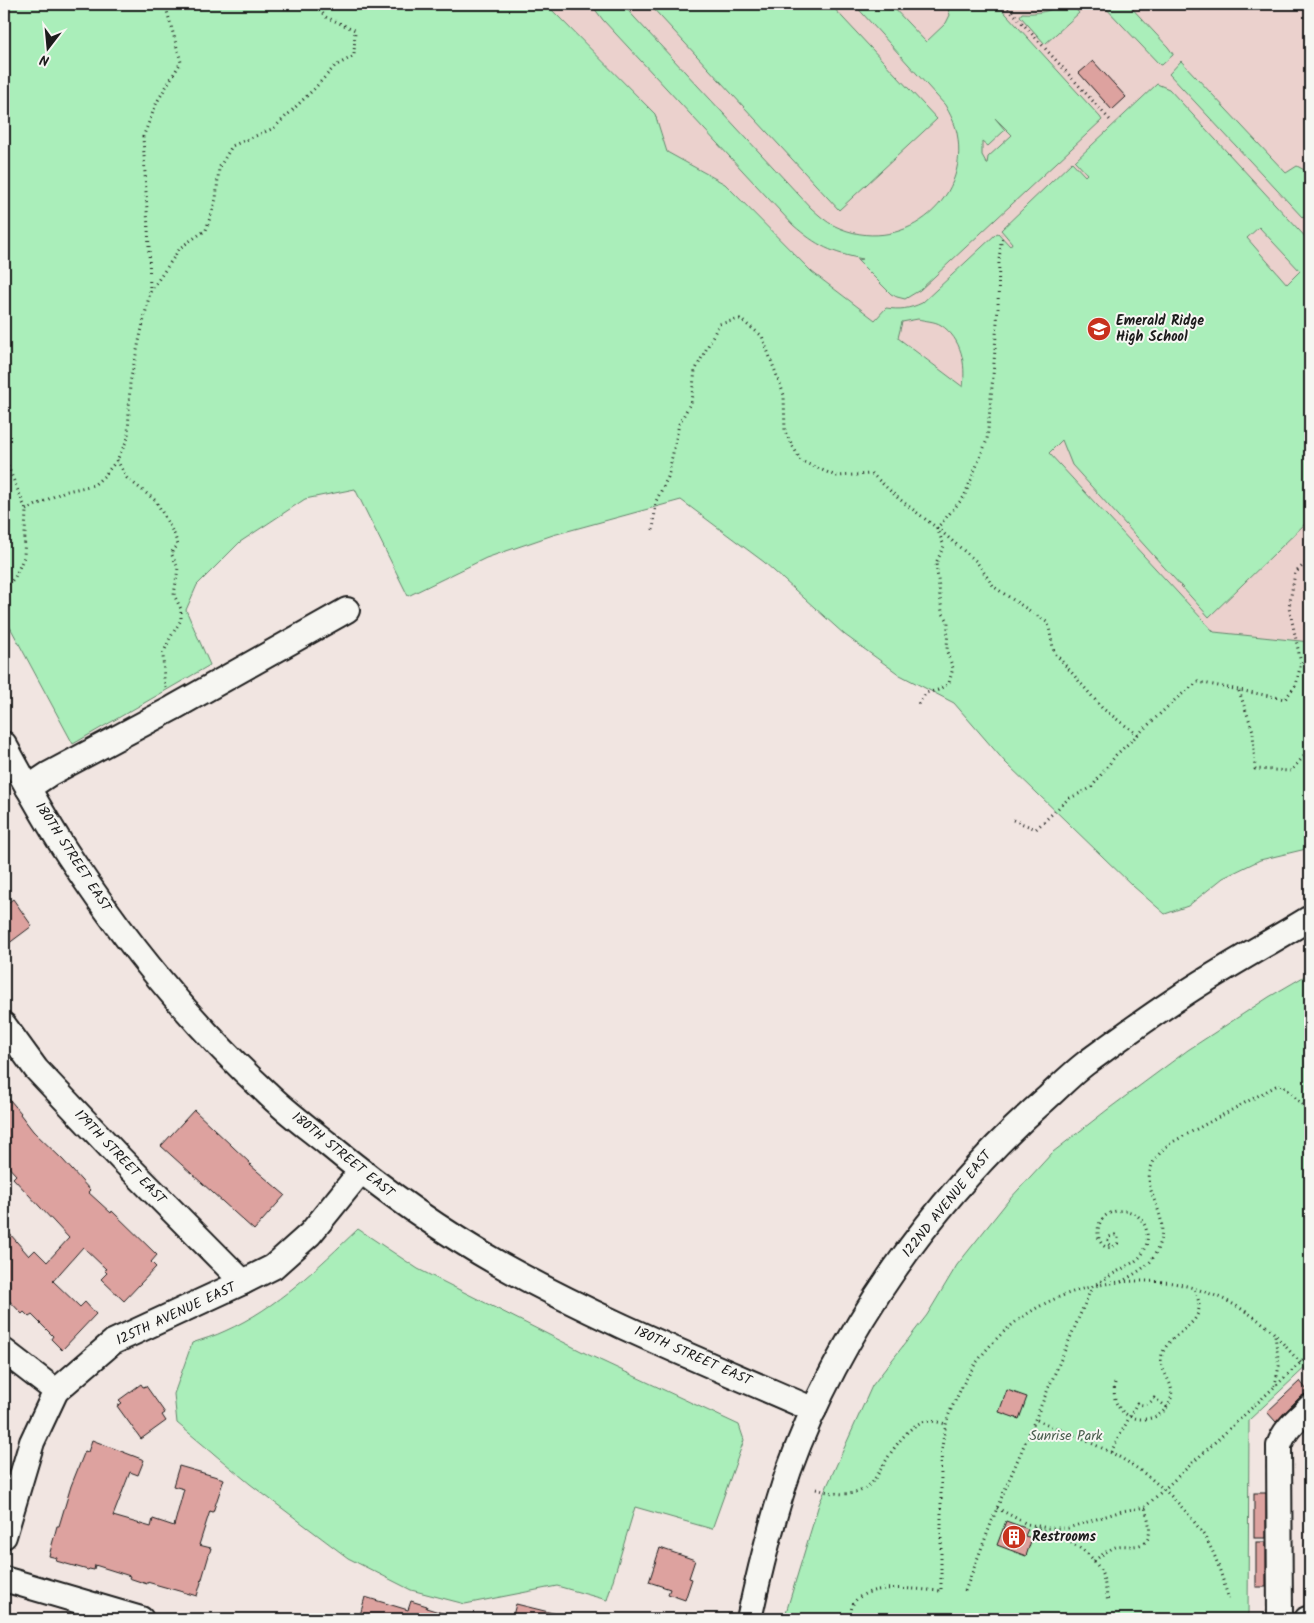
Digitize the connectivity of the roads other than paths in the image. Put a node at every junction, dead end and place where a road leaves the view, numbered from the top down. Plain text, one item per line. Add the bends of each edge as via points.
1 (348, 610) dead end
2 (4, 746) edge
3 (28, 788) junction
4 (1310, 918) edge
5 (4, 1024) edge
6 (361, 1171) junction
7 (244, 1282) junction
8 (4, 1351) edge
9 (56, 1391) junction
10 (1310, 1407) edge
11 (814, 1410) junction
12 (4, 1536) edge
13 (4, 1579) edge
14 (89, 1612) edge
15 (141, 1619) edge
16 (749, 1619) edge
17 (1280, 1619) edge

1 - 3 street
2 - 3 street, 180TH STREET EAST
3 - 6 street, 180TH STREET EAST via 68,855 123,934 209,1036 267,1093
4 - 11 street, 122ND AVENUE EAST via 1178,997 1084,1064 999,1142 910,1247 854,1333
5 - 7 street, 179TH STREET EAST via 36,1069 120,1159
6 - 7 street, 125TH AVENUE EAST via 310,1234 273,1267
6 - 11 street, 180TH STREET EAST via 425,1218 568,1301
7 - 9 street, 125TH AVENUE EAST via 113,1342
8 - 9 street
9 - 12 street, 125TH AVENUE EAST via 32,1442
10 - 17 street via 1286,1430 1279,1446
11 - 16 street, 122ND AVENUE EAST via 775,1513
13 - 14 street
14 - 15 street

